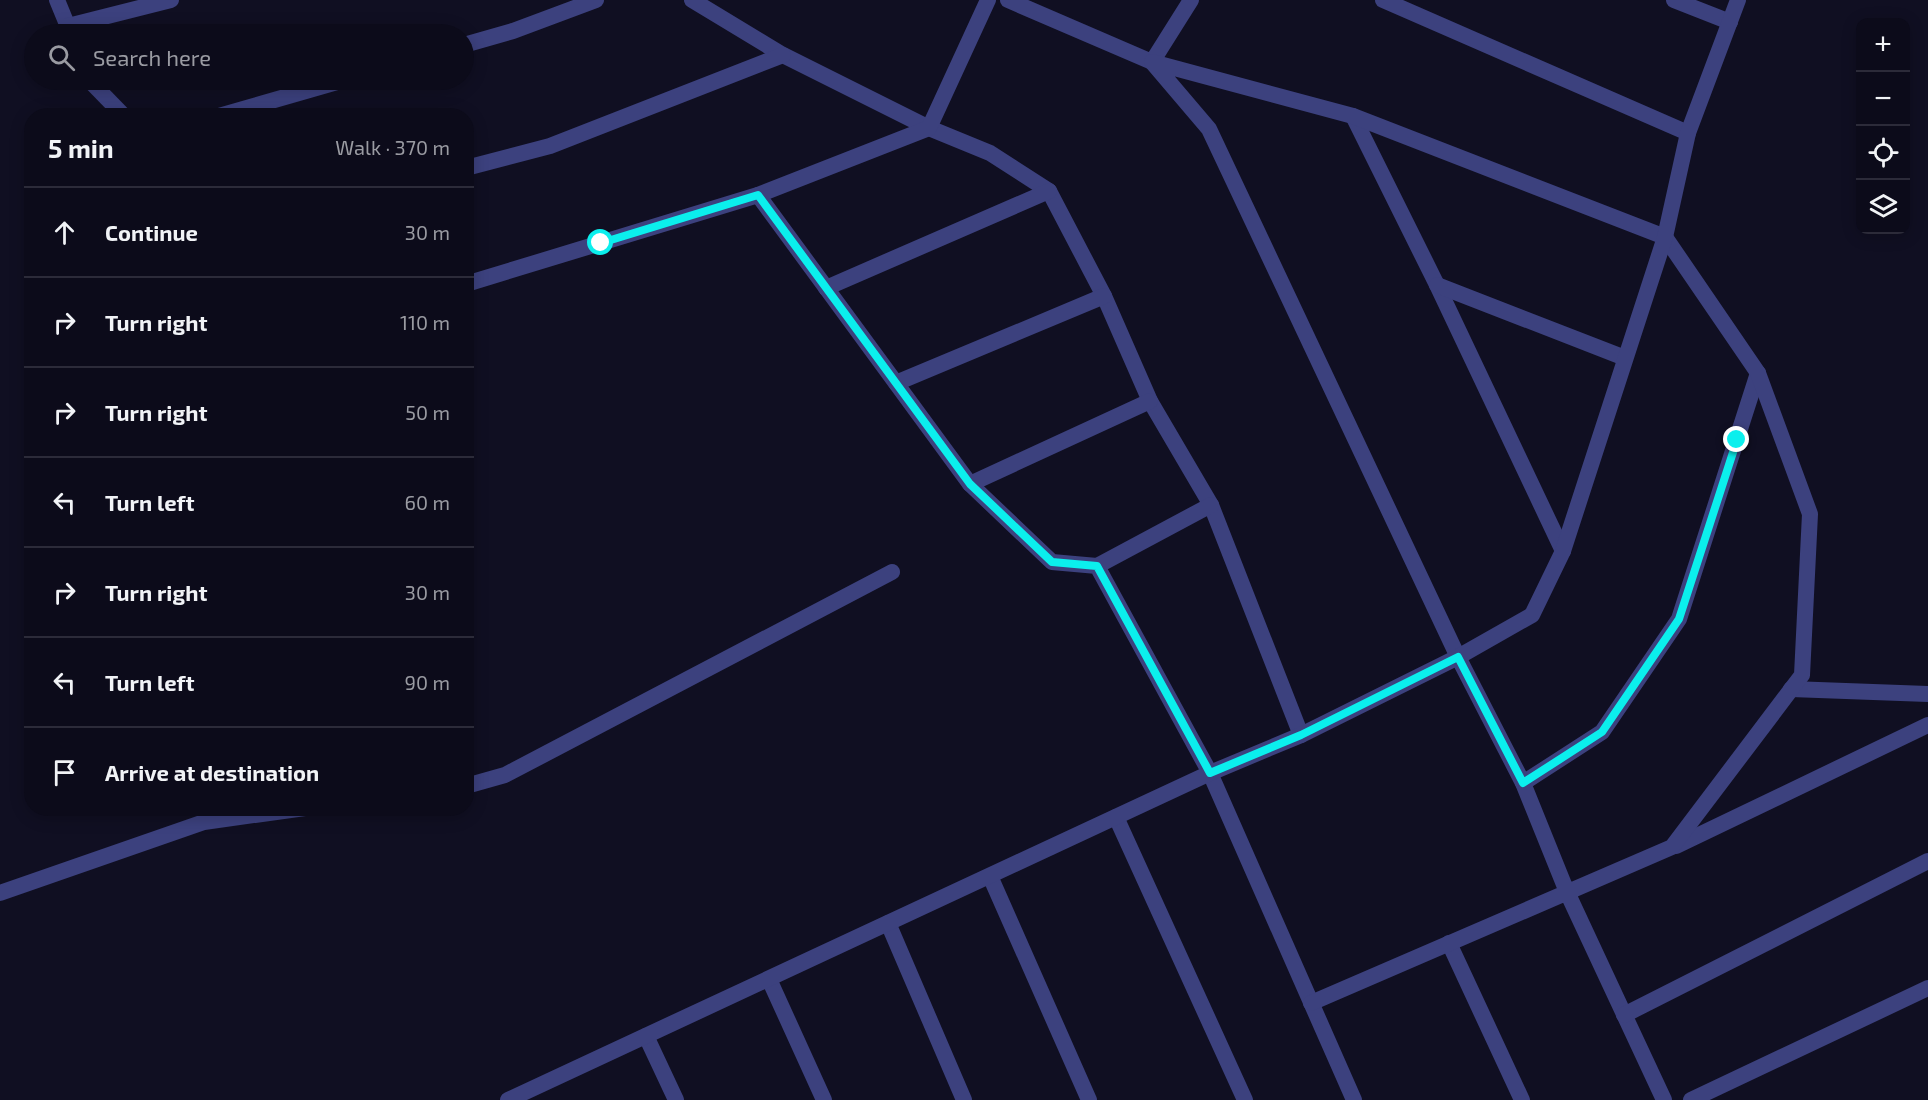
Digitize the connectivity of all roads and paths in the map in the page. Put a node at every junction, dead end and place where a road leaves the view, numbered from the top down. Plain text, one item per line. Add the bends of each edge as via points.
1 (57, 0) edge
2 (171, 0) edge
3 (597, 0) edge
4 (692, 0) edge
5 (988, 0) edge
6 (1008, 0) edge
7 (1191, 0) edge
8 (1383, 0) edge
9 (1674, 0) edge
10 (1738, 0) edge
11 (1730, 21) junction
12 (67, 24) edge
13 (89, 24) edge
14 (474, 42) edge
15 (783, 55) junction
16 (1152, 62) junction
17 (99, 90) edge
18 (309, 90) edge
19 (116, 108) edge
20 (247, 108) edge
21 (1353, 116) junction
22 (929, 128) junction
23 (1688, 133) junction
24 (474, 166) edge
25 (1049, 191) junction
26 (758, 195) junction
27 (1665, 237) junction
28 (474, 282) edge
29 (1437, 285) junction
30 (826, 288) junction
31 (1104, 296) junction
32 (1625, 358) junction
33 (1758, 373) junction
34 (896, 382) junction
35 (1150, 401) junction
36 (970, 484) junction
37 (1212, 506) junction
38 (1563, 551) junction
39 (1097, 566) junction
40 (892, 572) dead end
41 (1458, 657) junction
42 (1791, 689) junction
43 (1928, 694) edge
44 (1928, 725) edge
45 (1301, 735) junction
46 (1210, 773) junction
47 (1523, 783) junction
48 (474, 784) edge
49 (198, 816) edge
50 (1116, 817) junction
51 (1672, 847) junction
52 (1928, 861) edge
53 (990, 876) junction
54 (1567, 892) junction
55 (0, 893) edge
56 (888, 923) junction
57 (1449, 944) junction
58 (769, 979) junction
59 (1928, 988) edge
60 (1311, 1003) junction
61 (1624, 1015) junction
62 (646, 1036) junction
63 (538, 1094) edge
64 (508, 1100) edge
65 (676, 1100) edge
66 (824, 1100) edge
67 (964, 1100) edge
68 (1089, 1100) edge
69 (1245, 1100) edge
70 (1354, 1100) edge
71 (1522, 1100) edge
72 (1664, 1100) edge
73 (1691, 1100) edge

1 - 12 street
2 - 13 street
3 - 14 street
4 - 15 street
5 - 22 street
6 - 16 street
7 - 16 street
8 - 23 street
9 - 11 street
10 - 11 street
11 - 23 street
15 - 22 street
15 - 24 street via 550,146
16 - 21 street
16 - 41 street via 1209,129
17 - 19 street
18 - 20 street
21 - 27 street
21 - 29 street
22 - 25 street via 990,153
22 - 26 street
23 - 27 street
25 - 30 street
25 - 31 street
26 - 28 street
26 - 30 street
27 - 32 street
27 - 33 street
29 - 32 street
29 - 38 street
30 - 34 street
31 - 34 street
31 - 35 street
32 - 38 street
33 - 42 street via 1810,514 1802,675
33 - 47 street via 1679,619 1602,732
34 - 36 street
35 - 36 street
35 - 37 street
36 - 39 street via 1052,562
37 - 39 street
37 - 45 street
38 - 41 street via 1532,615
39 - 46 street
40 - 48 street via 505,775
41 - 45 street
41 - 47 street
42 - 43 street
42 - 51 street
44 - 51 street
45 - 46 street
46 - 50 street
46 - 60 street
47 - 54 street
49 - 55 street
50 - 53 street
50 - 69 street
51 - 54 street
52 - 61 street
53 - 56 street
53 - 68 street
54 - 57 street
54 - 61 street
56 - 58 street
56 - 67 street
57 - 60 street
57 - 71 street
58 - 62 street
58 - 66 street
59 - 73 street
60 - 70 street
61 - 72 street
62 - 63 street
62 - 65 street
63 - 64 street

